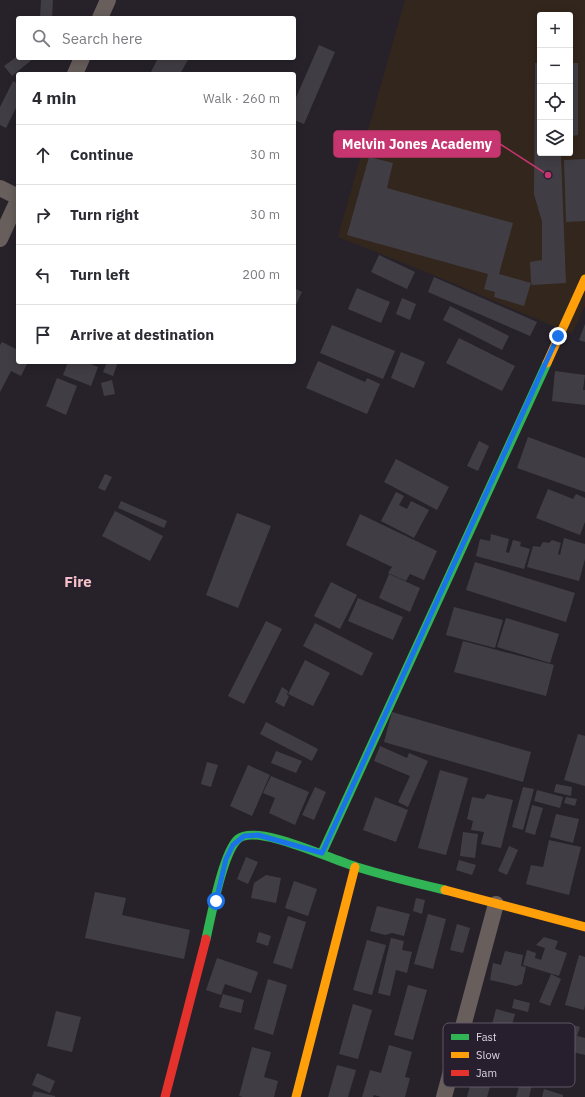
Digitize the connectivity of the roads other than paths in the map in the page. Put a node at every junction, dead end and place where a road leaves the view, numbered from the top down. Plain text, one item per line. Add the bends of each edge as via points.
1 (108, 0) edge
2 (101, 16) edge
3 (81, 60) edge
4 (76, 72) edge
5 (0, 188) edge
6 (16, 196) edge
7 (16, 204) edge
8 (0, 239) edge
9 (585, 279) edge
10 (322, 853) junction
11 (355, 867) junction
12 (496, 904) junction
13 (585, 926) edge
14 (464, 1023) edge
15 (447, 1087) edge
16 (164, 1097) edge
17 (296, 1097) edge
18 (444, 1097) edge

1 - 2 street
3 - 4 street
5 - 6 street
7 - 8 street
9 - 10 street
10 - 11 street
10 - 16 street via 258,835 244,836 233,845 226,859
11 - 12 street
11 - 17 street
12 - 13 street
12 - 14 street
15 - 18 street

